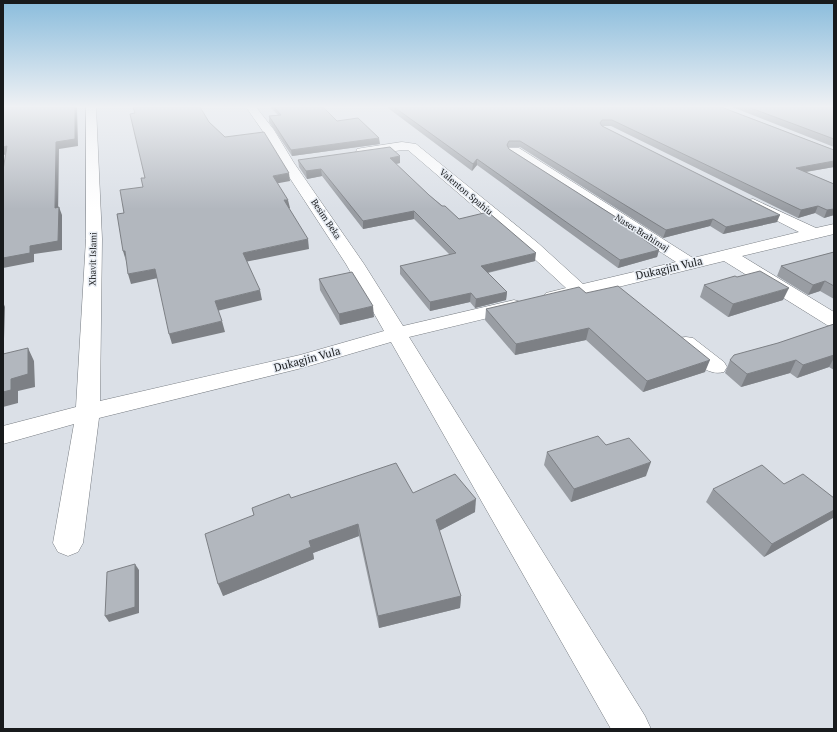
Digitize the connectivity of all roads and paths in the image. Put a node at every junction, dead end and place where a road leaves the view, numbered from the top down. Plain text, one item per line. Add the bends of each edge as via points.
1 (92, 141) edge
2 (277, 141) edge
3 (514, 151) edge
4 (348, 154) edge
5 (738, 195) edge
6 (834, 229) edge
7 (813, 234) junction
8 (727, 255) junction
9 (689, 263) junction
10 (611, 282) junction
11 (579, 290) junction
12 (630, 297) edge
13 (834, 321) edge
14 (673, 332) edge
15 (397, 334) junction
16 (716, 368) dead end
17 (88, 412) junction
18 (3, 435) edge
19 (68, 543) dead end
20 (632, 729) edge

1 - 17 street, Xhavit Islami via 94,239
2 - 15 street, Besim Beka via 295,162
3 - 9 street, Naser Brahimaj
4 - 11 street, Valenton Spahiu via 402,146 412,147 532,247
5 - 7 street
6 - 7 street, Dukagjin Vula
7 - 8 street, Dukagjin Vula
8 - 9 street, Dukagjin Vula
8 - 13 street
9 - 10 street, Dukagjin Vula
10 - 11 street, Dukagjin Vula
10 - 12 street, Dukagjin Vula
11 - 15 street, Dukagjin Vula
14 - 16 street
15 - 17 street, Dukagjin Vula via 302,361
15 - 20 street, Besim Beka
17 - 18 street, Dukagjin Vula
17 - 19 street, Xhavit Islami

